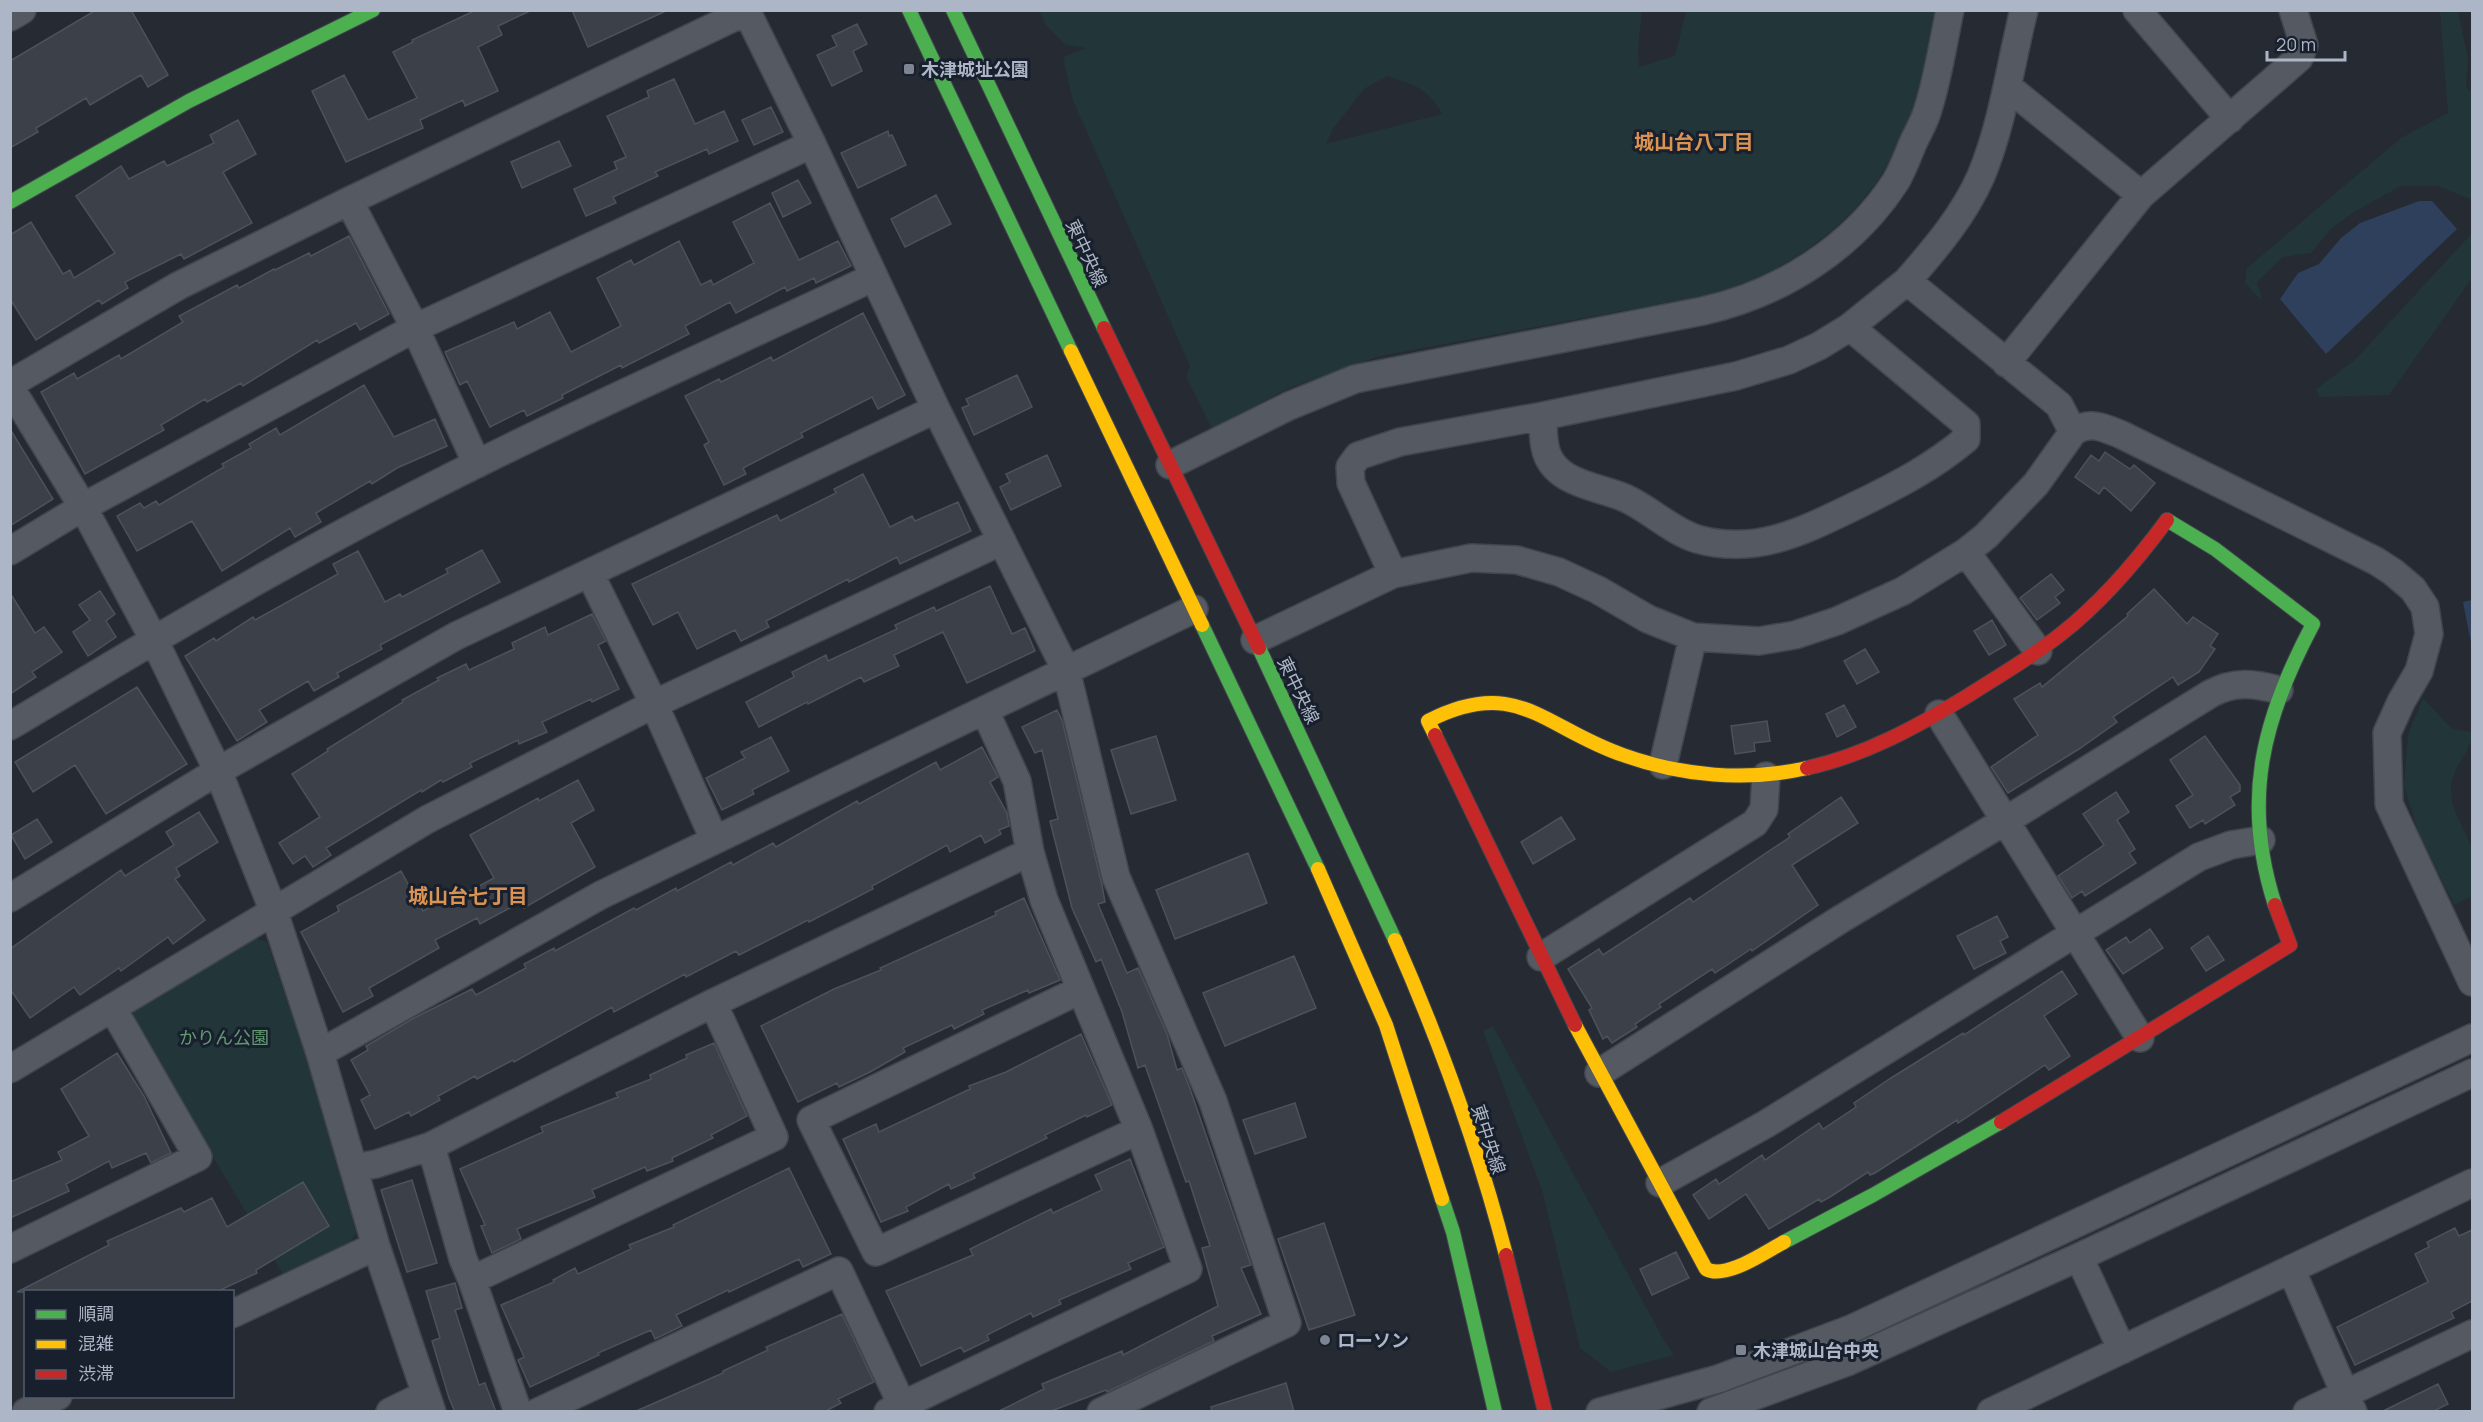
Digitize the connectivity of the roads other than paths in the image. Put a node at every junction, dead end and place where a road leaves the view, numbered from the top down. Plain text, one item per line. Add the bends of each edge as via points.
1 (22, 10) edge
2 (373, 10) edge
3 (909, 10) edge
4 (953, 10) edge
5 (1950, 10) edge
6 (2024, 10) edge
7 (2137, 10) edge
8 (2293, 10) edge
9 (746, 11) edge
10 (10, 17) edge
11 (2008, 87) junction
12 (2230, 119) junction
13 (812, 144) junction
14 (2141, 195) junction
15 (349, 201) junction
16 (10, 202) edge
17 (874, 277) junction
18 (1907, 281) junction
19 (1850, 327) junction
20 (416, 328) junction
21 (2006, 363) junction
22 (10, 386) edge
23 (936, 409) junction
24 (1543, 416) junction
25 (2073, 432) junction
26 (477, 464) junction
27 (1170, 465) junction
28 (83, 507) junction
29 (1002, 541) junction
30 (10, 551) edge
31 (1966, 552) junction
32 (1393, 573) junction
33 (590, 574) junction
34 (1194, 609) junction
35 (1693, 638) junction
36 (154, 639) junction
37 (1255, 640) junction
38 (2038, 651) junction
39 (1066, 670) junction
40 (2279, 690) junction
41 (654, 704) junction
42 (985, 711) junction
43 (1939, 714) junction
44 (10, 726) edge
45 (1663, 765) junction
46 (218, 771) junction
47 (1766, 776) junction
48 (2005, 821) junction
49 (714, 839) junction
50 (2261, 840) junction
51 (1030, 852) junction
52 (10, 898) edge
53 (274, 912) junction
54 (2076, 933) junction
55 (1541, 957) junction
56 (2472, 982) edge
57 (1080, 990) junction
58 (713, 1003) junction
59 (113, 1009) junction
60 (2140, 1038) junction
61 (2472, 1038) edge
62 (320, 1053) junction
63 (10, 1070) edge
64 (1599, 1073) junction
65 (2472, 1073) edge
66 (1139, 1130) junction
67 (431, 1146) junction
68 (354, 1168) junction
69 (1660, 1183) junction
70 (2472, 1184) edge
71 (376, 1246) junction
72 (10, 1249) edge
73 (2079, 1257) junction
74 (2291, 1269) junction
75 (472, 1280) junction
76 (234, 1313) edge
77 (2472, 1334) edge
78 (2122, 1350) junction
79 (54, 1398) edge
80 (428, 1403) edge
81 (2349, 1403) edge
82 (895, 1408) edge
83 (26, 1412) edge
84 (390, 1412) edge
85 (518, 1412) edge
86 (538, 1412) edge
87 (1101, 1412) edge
88 (1495, 1412) edge
89 (1545, 1412) edge
90 (1600, 1412) edge
91 (1712, 1412) edge
92 (1991, 1412) edge
93 (2307, 1412) edge

1 - 10 street
2 - 16 main road via 279,54 133,131
3 - 34 main road
4 - 27 main road, 東中央線
5 - 27 street via 1928,110 1897,179 1879,204 1843,240 1784,283 1729,305 1355,379 1289,406
6 - 11 street
7 - 12 street
8 - 12 street via 2303,52
9 - 13 street
9 - 15 street
11 - 14 street
11 - 18 street via 1980,177 1948,231
12 - 14 street
13 - 17 street
13 - 20 street
14 - 21 street
15 - 20 street
15 - 22 street via 178,286
17 - 23 street
17 - 26 street
18 - 19 street
18 - 21 street
19 - 24 street via 1789,360 1736,376
19 - 24 street via 1966,424 1966,439 1910,479 1801,532 1746,544 1694,538 1626,498 1566,476 1548,458
20 - 26 street
20 - 28 street
21 - 25 street via 2059,405
22 - 28 street
23 - 29 street
23 - 33 street
24 - 32 street via 1400,442 1358,456 1350,467 1351,483
25 - 31 street via 2036,484
25 - 56 street via 2096,425 2122,435 2376,561 2413,589 2425,608 2429,634 2419,671 2387,733 2389,804
26 - 36 street via 358,525
27 - 37 main road, 東中央線
28 - 30 street
28 - 36 street
29 - 39 street
29 - 41 street
31 - 35 street via 1903,591 1816,629 1759,640
31 - 38 street
32 - 35 street via 1471,558 1517,560 1579,580 1648,619
32 - 37 street
33 - 41 street
33 - 46 street via 456,636
34 - 39 street
34 - 88 main road via 1313,860 1386,1026 1453,1232
35 - 45 street
36 - 44 street
36 - 46 street
37 - 89 main road, 東中央線 via 1384,915 1431,1029 1474,1145
38 - 40 main road via 2085,614 2121,578 2167,520 2215,549 2313,624
38 - 43 main road
39 - 42 street
39 - 87 street via 1116,877 1213,1101 1287,1323
40 - 48 street via 2246,683 2222,687
40 - 50 main road via 2260,762
41 - 49 street
41 - 53 street via 428,819
42 - 49 street
42 - 51 street via 1017,781
43 - 47 main road via 1909,732 1848,758
43 - 48 street
45 - 47 main road via 1686,771
45 - 55 main road via 1606,748 1549,717 1514,704 1458,706 1428,721
46 - 52 street
46 - 53 street
47 - 55 street via 1764,809 1755,823
48 - 54 street
48 - 64 street via 1841,919
49 - 62 street via 601,895
50 - 54 street via 2231,845 2199,857
50 - 60 main road via 2270,888 2290,945
51 - 57 street via 1044,900
51 - 58 street
53 - 59 street
53 - 62 street
54 - 60 street
54 - 69 street via 1766,1124
55 - 64 main road
57 - 66 street
57 - 66 street via 811,1120 876,1252
58 - 67 street
58 - 75 street via 774,1137
59 - 63 street
59 - 72 street via 198,1157
60 - 69 main road via 1873,1197 1718,1274 1706,1269
61 - 90 street via 1851,1329 1718,1379
62 - 68 street
64 - 69 main road
65 - 73 street
66 - 82 street via 1188,1269
67 - 68 street
67 - 75 street
68 - 71 street
70 - 74 street
71 - 76 street
71 - 80 street
73 - 78 street
73 - 91 street via 1847,1362
74 - 78 street
74 - 81 street
75 - 85 street
77 - 81 street
78 - 92 street
79 - 83 street
80 - 84 street
81 - 93 street
82 - 86 street via 839,1270

